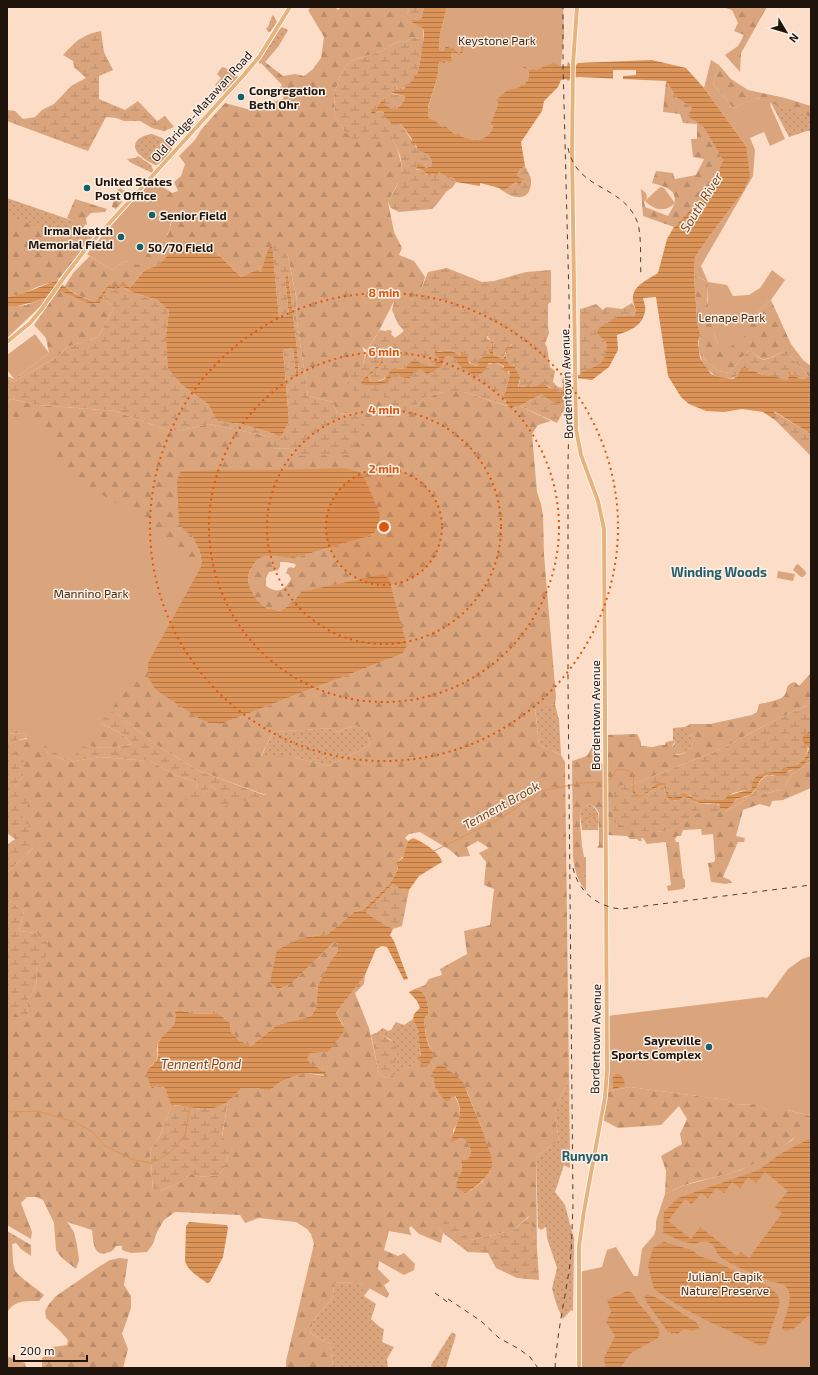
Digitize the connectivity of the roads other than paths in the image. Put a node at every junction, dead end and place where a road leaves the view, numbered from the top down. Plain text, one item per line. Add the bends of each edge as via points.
1 (290, 7) edge
2 (577, 7) edge
3 (7, 342) edge
4 (580, 1368) edge

1 - 3 main road, Old Bridge-Matawan Road via 259,57 243,76 85,250 30,322
2 - 4 main road, Bordentown Avenue via 573,64 576,429 583,462 598,502 604,529 607,1076 579,1246

